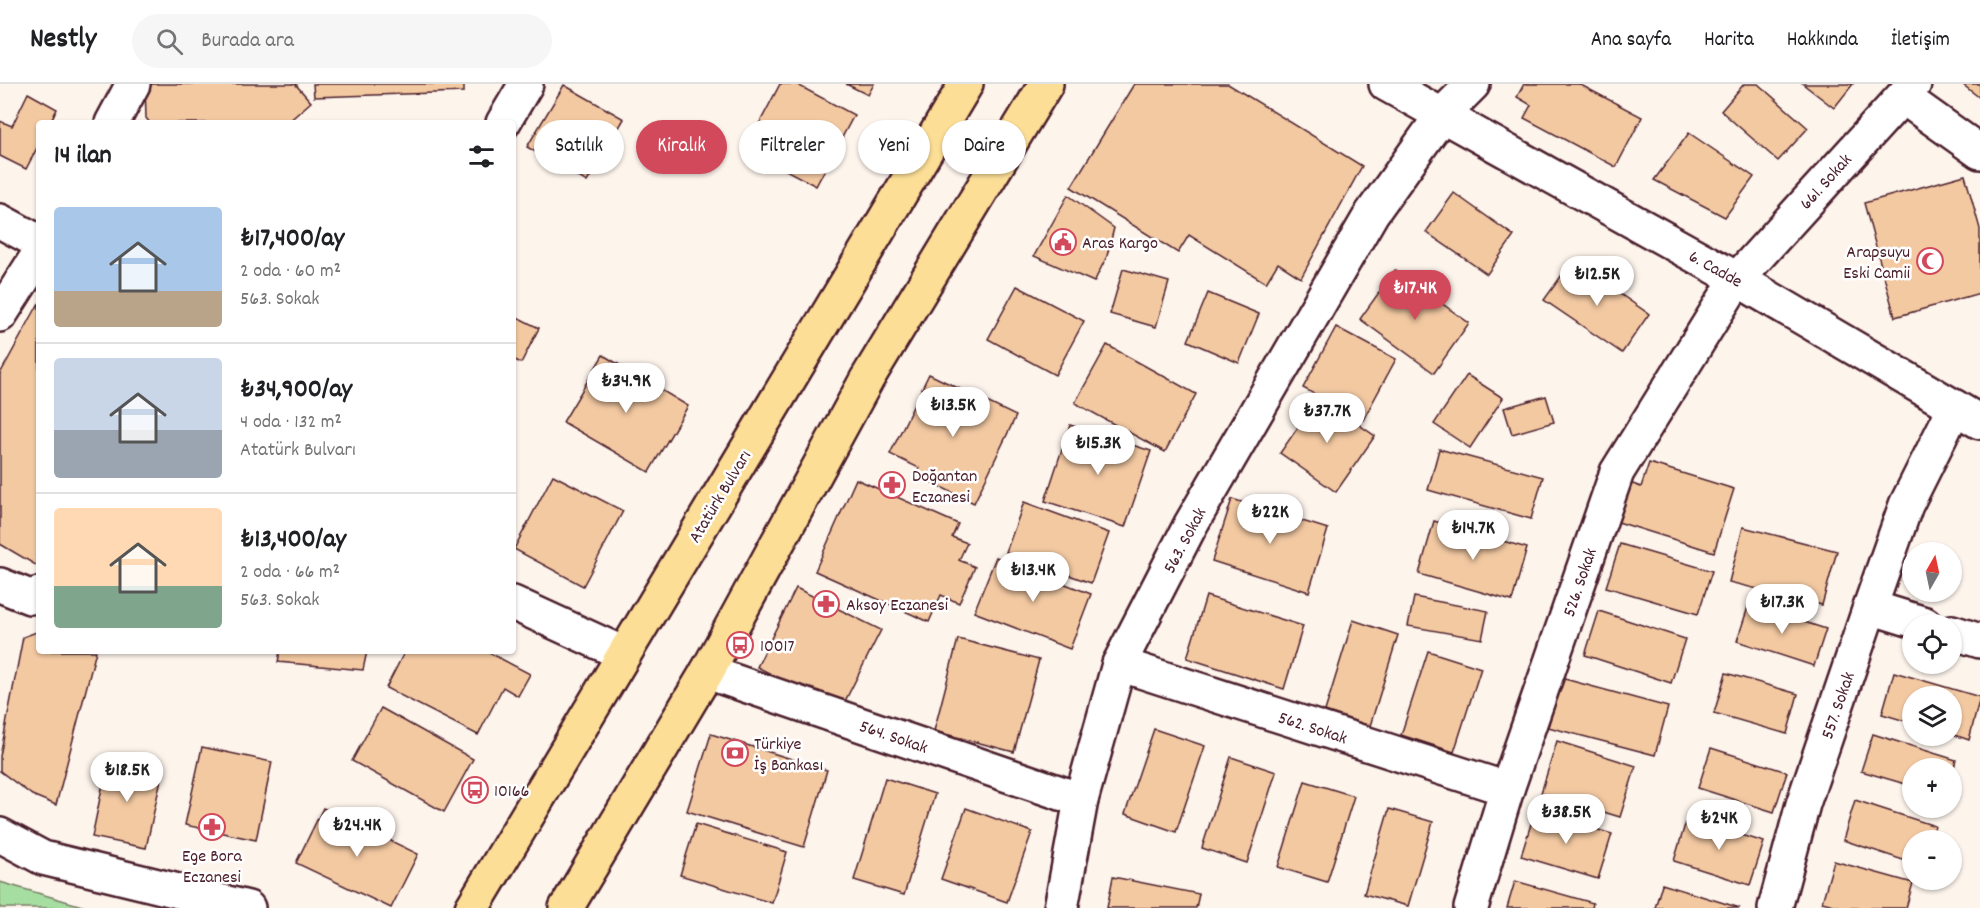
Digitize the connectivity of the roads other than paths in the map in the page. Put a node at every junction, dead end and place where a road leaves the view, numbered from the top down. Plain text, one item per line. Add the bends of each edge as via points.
1 (133, 84) edge
2 (526, 84) edge
3 (966, 84) edge
4 (1046, 84) edge
5 (1386, 84) edge
6 (1473, 84) edge
7 (1909, 90) edge
8 (1442, 115) junction
9 (114, 120) edge
10 (505, 120) edge
11 (1980, 152) edge
12 (0, 221) edge
13 (36, 240) edge
14 (36, 259) edge
15 (1737, 279) junction
16 (0, 315) edge
17 (1967, 415) edge
18 (0, 585) edge
19 (36, 595) edge
20 (516, 604) edge
21 (1870, 607) junction
22 (1902, 617) edge
23 (1962, 635) edge
24 (1980, 641) edge
25 (624, 654) junction
26 (1119, 664) junction
27 (707, 672) junction
28 (1507, 789) junction
29 (1081, 800) junction
30 (0, 835) edge
31 (248, 908) edge
32 (472, 908) edge
33 (566, 908) edge
34 (1061, 908) edge
35 (1471, 908) edge
36 (1775, 908) edge

1 - 9 street
2 - 10 street
3 - 25 main road, Atatürk Bulvarı
4 - 27 main road via 867,379
5 - 8 street, 6. Cadde
6 - 8 street, 563. Sokak
7 - 11 street
7 - 15 street, 661. Sokak
8 - 15 street, 6. Cadde
8 - 26 street, 563. Sokak via 1372,213 1191,524
12 - 13 street
14 - 16 street
15 - 17 street, 6. Cadde
15 - 28 street, 526. Sokak via 1617,472
17 - 21 street, 557. Sokak via 1906,505
18 - 19 street via 30,597
20 - 25 street
21 - 22 street
21 - 36 street, 557. Sokak via 1803,804
23 - 24 street
25 - 32 main road, Atatürk Bulvarı
26 - 28 street, 562. Sokak
26 - 29 street, 563. Sokak
27 - 29 street, 564. Sokak
27 - 33 main road
28 - 35 street, 526. Sokak
29 - 34 street, 563. Sokak
30 - 31 street via 43,858

